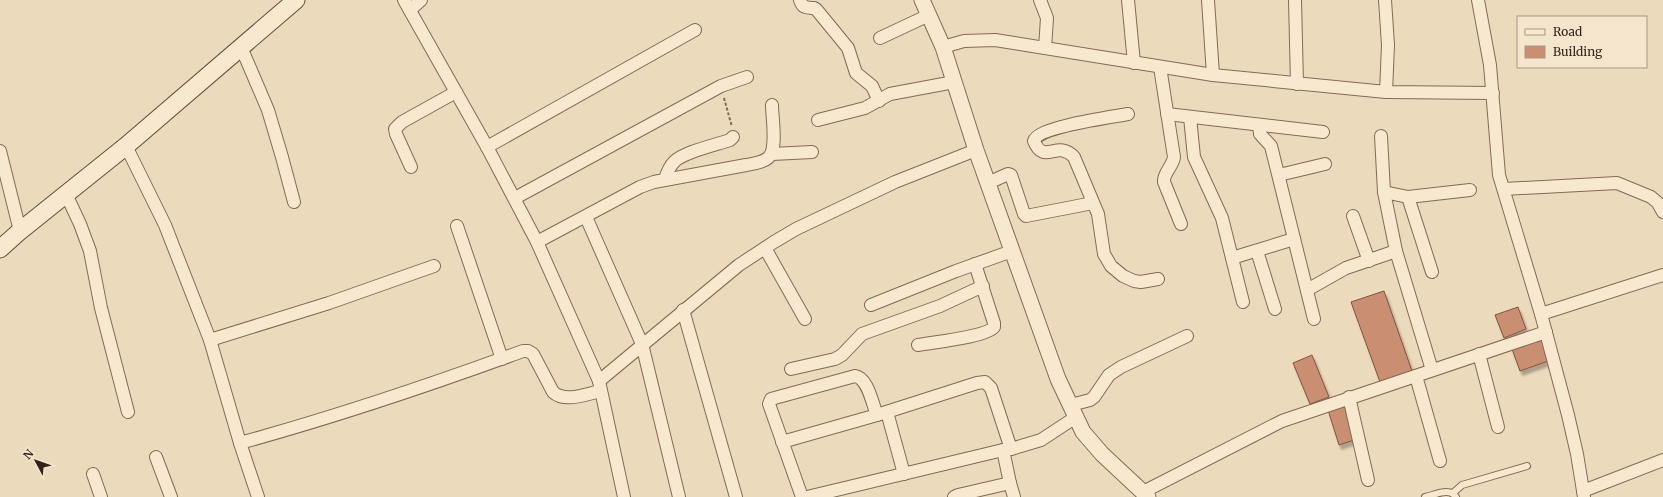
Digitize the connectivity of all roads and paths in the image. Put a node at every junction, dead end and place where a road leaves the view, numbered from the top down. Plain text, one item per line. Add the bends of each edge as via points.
1 (296, 0) edge
2 (421, 0) edge
3 (800, 0) edge
4 (922, 0) edge
5 (1040, 0) edge
6 (1128, 0) edge
7 (1208, 0) edge
8 (1295, 0) edge
9 (1385, 0) edge
10 (1478, 0) edge
11 (407, 5) edge
12 (928, 15) junction
13 (695, 30) dead end
14 (880, 38) dead end
15 (241, 47) junction
16 (943, 47) junction
17 (1046, 48) junction
18 (1134, 64) junction
19 (1160, 67) junction
20 (1213, 75) junction
21 (747, 77) dead end
22 (954, 82) junction
23 (1297, 84) junction
24 (721, 86) junction
25 (456, 92) junction
26 (1386, 92) junction
27 (1493, 93) junction
28 (879, 101) junction
29 (772, 105) dead end
30 (1128, 114) dead end
31 (1167, 114) junction
32 (1190, 117) junction
33 (818, 120) dead end
34 (1259, 125) junction
35 (1324, 132) dead end
36 (1381, 136) dead end
37 (733, 138) joint
38 (126, 146) junction
39 (487, 147) junction
40 (976, 150) junction
41 (0, 151) edge
42 (812, 152) dead end
43 (772, 154) junction
44 (1325, 164) dead end
45 (411, 167) dead end
46 (1279, 175) junction
47 (665, 179) junction
48 (988, 183) junction
49 (1504, 189) junction
50 (1470, 190) dead end
51 (1384, 192) junction
52 (66, 194) junction
53 (1408, 197) junction
54 (514, 198) junction
55 (294, 202) dead end
56 (1093, 203) junction
57 (1663, 212) edge
58 (1353, 216) dead end
59 (586, 217) junction
60 (1181, 224) dead end
61 (457, 226) dead end
62 (20, 231) junction
63 (1294, 239) junction
64 (537, 242) junction
65 (765, 248) junction
66 (0, 249) edge
67 (1012, 251) junction
68 (1257, 251) junction
69 (1396, 251) junction
70 (1232, 258) junction
71 (1369, 261) junction
72 (975, 264) junction
73 (434, 266) dead end
74 (1432, 272) dead end
75 (1663, 275) edge
76 (1158, 279) dead end
77 (983, 286) junction
78 (1306, 290) junction
79 (1243, 302) dead end
80 (871, 305) dead end
81 (1275, 309) dead end
82 (683, 310) junction
83 (1541, 314) junction
84 (804, 319) dead end
85 (1314, 319) dead end
86 (1546, 332) junction
87 (1186, 336) dead end
88 (210, 340) junction
89 (642, 344) junction
90 (918, 345) dead end
91 (1479, 354) junction
92 (502, 359) junction
93 (791, 369) dead end
94 (1432, 370) junction
95 (1416, 376) junction
96 (600, 386) junction
97 (1349, 397) junction
98 (1073, 411) junction
99 (128, 412) dead end
100 (882, 413) junction
101 (1498, 427) dead end
102 (782, 442) junction
103 (240, 443) junction
104 (1007, 450) junction
105 (156, 457) dead end
106 (1440, 461) dead end
107 (1663, 462) edge
108 (1527, 466) dead end
109 (93, 474) dead end
110 (904, 474) junction
111 (1368, 480) dead end
112 (1010, 483) junction
113 (1145, 494) edge
114 (1583, 494) edge
115 (1455, 495) edge
116 (101, 497) edge
117 (171, 497) edge
118 (258, 497) edge
119 (624, 497) edge
120 (679, 497) edge
121 (736, 497) edge
122 (802, 497) edge
123 (807, 497) edge
124 (954, 497) edge
125 (1014, 497) edge
126 (1425, 497) edge

1 - 15 main road
2 - 11 street
3 - 28 street via 803,7 814,8 844,41 856,73 872,86
4 - 12 street
5 - 17 street via 1047,18
6 - 18 street
7 - 20 street
8 - 23 street
9 - 26 street via 1388,45
10 - 27 street
11 - 25 street
12 - 14 street
12 - 16 street
13 - 39 street
15 - 38 main road
15 - 55 street via 266,104
16 - 17 street via 964,41 995,40
16 - 22 street
17 - 18 street
18 - 19 street
19 - 20 street
19 - 31 street
20 - 23 street
21 - 24 street
22 - 28 street via 890,94
22 - 40 street
23 - 26 street
24 - 37 path via 734,133
24 - 54 street
25 - 39 street
25 - 45 street via 402,122 395,129
26 - 27 street
27 - 49 street via 1497,160
28 - 33 street via 865,108
29 - 43 street
30 - 56 street via 1065,126 1034,138 1040,151 1062,149 1070,152
31 - 32 street
31 - 60 street via 1174,157 1164,182
32 - 34 street
32 - 70 street via 1194,157 1219,212
34 - 35 street
34 - 46 street via 1260,134 1271,146
36 - 51 street
37 - 47 street via 682,156 668,169
38 - 52 main road
38 - 88 street via 165,225
39 - 54 street
40 - 48 street
40 - 65 street via 895,182 796,229
41 - 62 street
42 - 43 street
43 - 47 street via 760,162
44 - 46 street
46 - 63 street
47 - 59 street via 640,187
48 - 56 street via 1011,175 1026,216
48 - 67 street
49 - 57 street via 1617,183 1651,197
49 - 83 street
50 - 53 street
51 - 53 street
51 - 69 street
52 - 62 main road
52 - 99 street via 90,251 101,308
53 - 74 street
54 - 64 street
56 - 76 street via 1100,225 1104,254 1111,266 1123,276 1141,282
58 - 71 street
59 - 64 street
59 - 89 street
61 - 92 street
62 - 66 main road
63 - 68 street
63 - 78 street
64 - 96 street
65 - 82 street via 739,265
65 - 84 street
67 - 72 street
67 - 98 street via 1058,379
68 - 70 street
68 - 81 street
69 - 71 street
69 - 94 street
70 - 79 street
71 - 78 street via 1346,268
72 - 77 street
72 - 80 street
73 - 88 street via 329,303
75 - 83 street
77 - 90 street via 994,323 992,329
77 - 93 street via 940,306 862,334 835,359
78 - 85 street
82 - 89 street
82 - 121 street
83 - 86 street
86 - 91 street
86 - 114 street via 1575,444
87 - 98 street via 1121,367 1109,375 1094,397
88 - 103 street
89 - 96 street
89 - 120 street
91 - 94 street
91 - 101 street
92 - 96 street via 528,351 533,354 553,392 558,396 567,398
92 - 103 street via 344,412
94 - 95 street
95 - 97 street
95 - 106 street
96 - 119 street
97 - 111 street
97 - 113 street via 1282,420
98 - 104 street via 1041,440
98 - 113 street via 1083,432 1102,454
100 - 102 street
100 - 102 street via 864,382 855,376 771,399 769,404
100 - 104 street via 985,382 991,388
100 - 110 street
102 - 122 street
103 - 118 street
104 - 110 street
104 - 112 street
105 - 117 street
107 - 114 street
108 - 115 lane via 1462,485
109 - 116 street
110 - 123 street
112 - 124 street
112 - 125 street
115 - 126 lane via 1449,491

